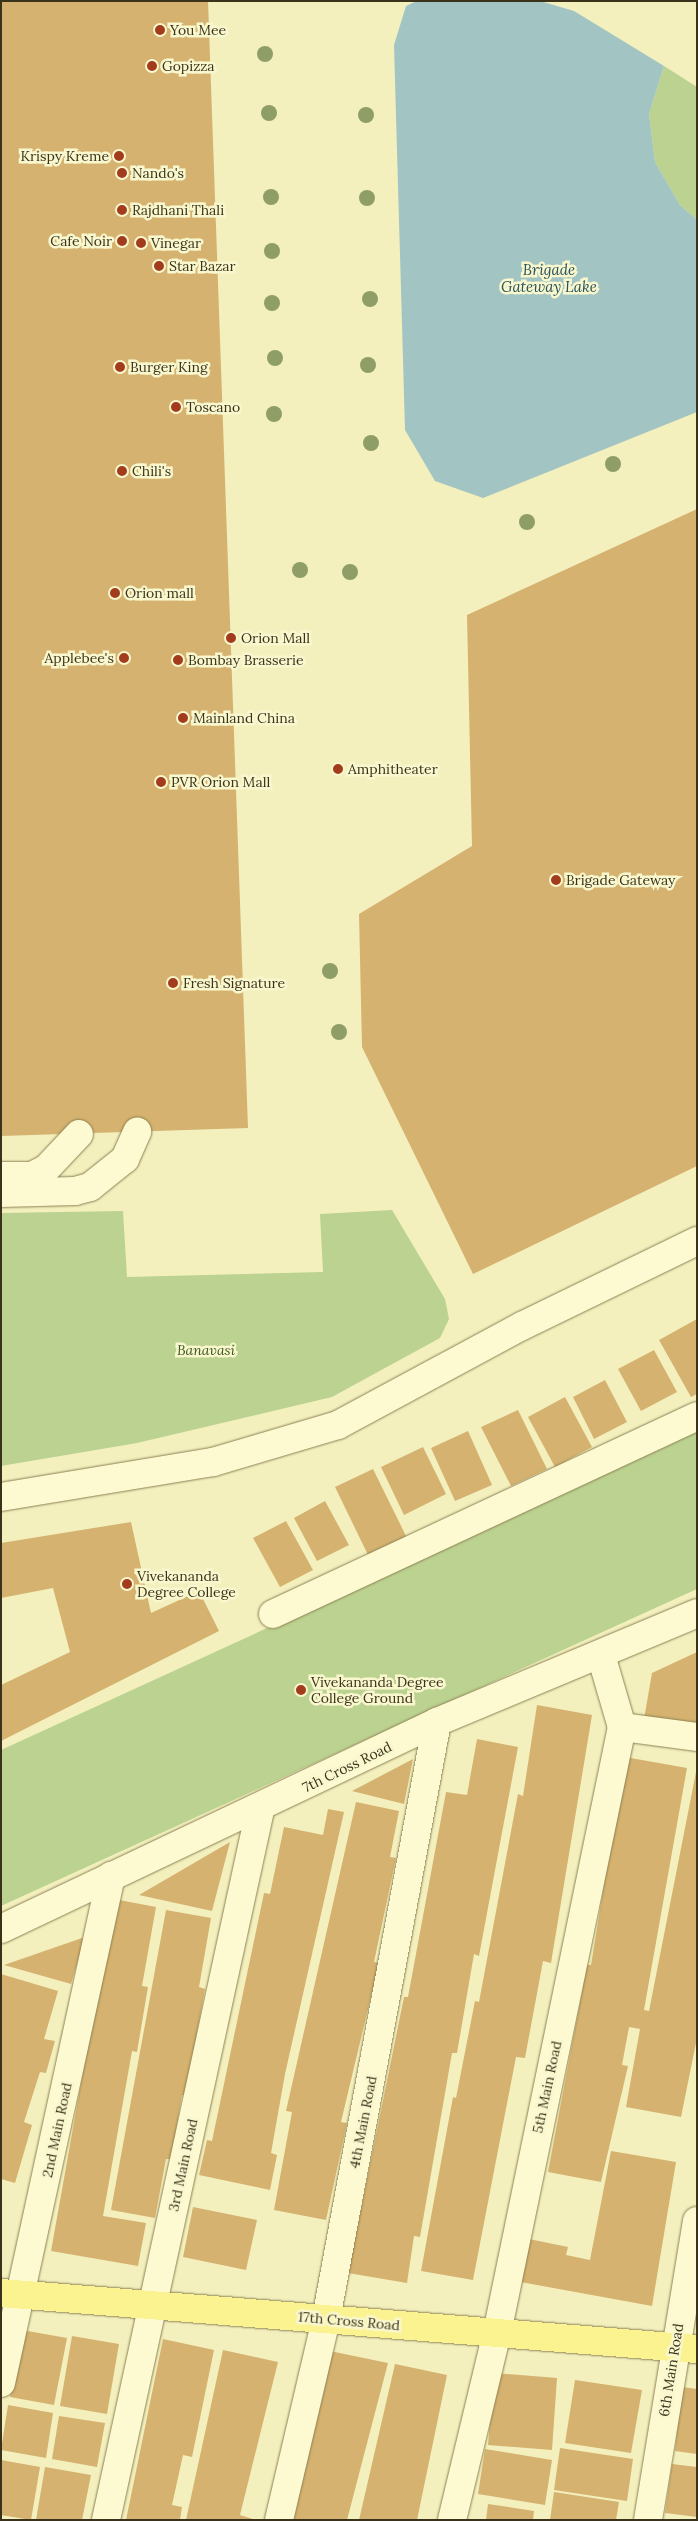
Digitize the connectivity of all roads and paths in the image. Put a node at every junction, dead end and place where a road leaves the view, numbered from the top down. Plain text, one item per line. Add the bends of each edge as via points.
1 (137, 1132) dead end
2 (79, 1134) dead end
3 (1, 1176) edge
4 (1, 1193) edge
5 (697, 1241) edge
6 (697, 1416) edge
7 (1, 1497) edge
8 (697, 1613) edge
9 (272, 1614) dead end
10 (601, 1655) junction
11 (437, 1722) junction
12 (622, 1727) junction
13 (697, 1738) edge
14 (260, 1810) junction
15 (111, 1876) junction
16 (1, 1929) edge
17 (697, 2221) edge
18 (12, 2294) edge
19 (153, 2305) junction
20 (326, 2319) junction
21 (496, 2333) junction
22 (685, 2348) edge
23 (1, 2383) edge
24 (106, 2520) edge
25 (278, 2520) edge
26 (452, 2520) edge
27 (648, 2520) edge

1 - 4 street via 125,1159 90,1187
2 - 3 street via 46,1169 32,1176
5 - 7 street via 522,1326 338,1425 213,1462
6 - 9 street
8 - 10 street, 7th Cross Road
10 - 11 street, 7th Cross Road
10 - 12 street, 5th Main Road
11 - 14 street, 7th Cross Road
11 - 20 street, 4th Main Road
12 - 13 street
12 - 21 street, 5th Main Road
14 - 15 street, 7th Cross Road
14 - 19 street, 3rd Main Road
15 - 16 street, 7th Cross Road
15 - 18 street, 2nd Main Road
17 - 22 street, 6th Main Road
18 - 19 main road, 17th Cross Road
18 - 23 street, 2nd Main Road
19 - 20 main road, 17th Cross Road
19 - 24 street, 3rd Main Road
20 - 21 main road, 17th Cross Road
20 - 25 street, 4th Main Road
21 - 22 main road, 17th Cross Road
21 - 26 street, 5th Main Road
22 - 27 street, 6th Main Road

